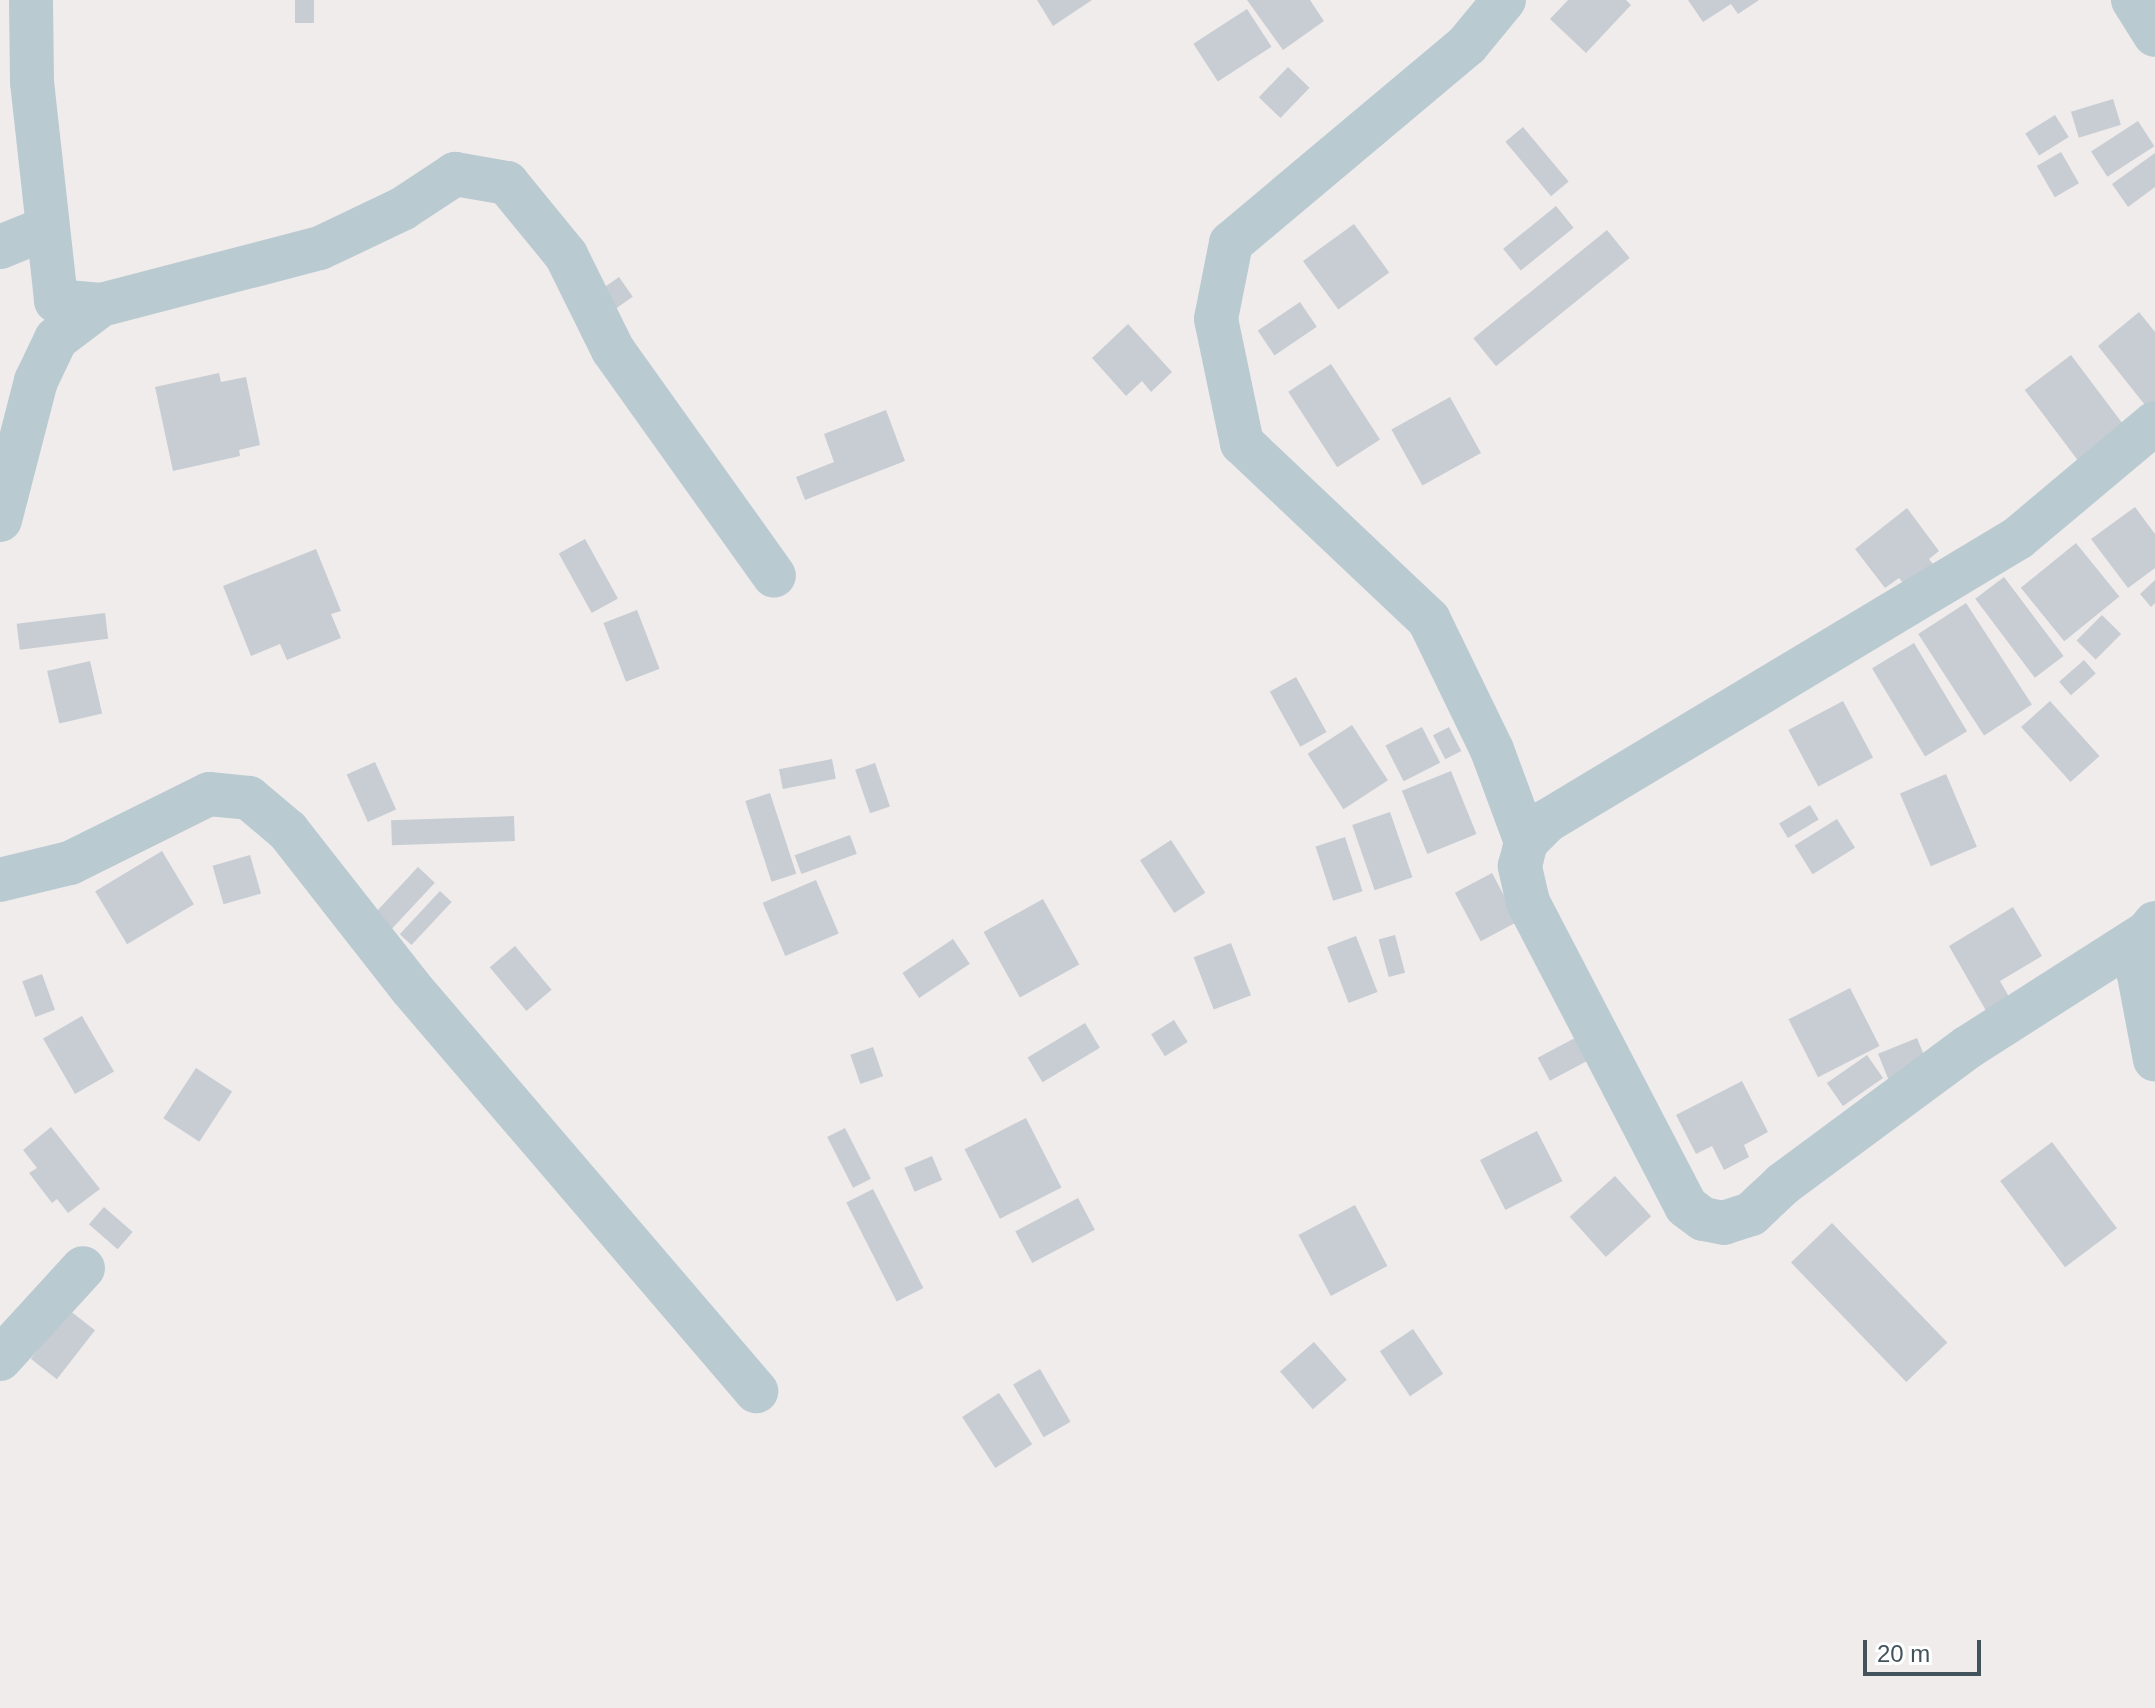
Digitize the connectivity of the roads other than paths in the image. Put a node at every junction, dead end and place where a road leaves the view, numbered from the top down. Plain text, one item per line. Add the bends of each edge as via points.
1 (31, 0) edge
2 (1504, 0) edge
3 (2133, 0) edge
4 (2155, 35) edge
5 (47, 228) junction
6 (0, 247) edge
7 (101, 305) junction
8 (2155, 423) edge
9 (0, 520) edge
10 (774, 576) dead end
11 (1526, 842) junction
12 (0, 880) edge
13 (2151, 928) edge
14 (2155, 1060) edge
15 (83, 1268) dead end
16 (0, 1359) edge
17 (756, 1391) dead end

1 - 5 street via 32,82
2 - 11 street via 1467,45 1231,243 1216,319 1242,443 1429,620 1492,750
3 - 4 street
5 - 6 street
5 - 7 street via 56,301
7 - 9 street via 56,339 36,381
7 - 10 street via 320,248 402,209 455,174 507,183 566,255 613,350
8 - 11 street via 2018,538 1547,821
11 - 13 street via 1520,866 1528,902 1670,1178 1686,1206 1703,1219 1724,1223 1751,1214 1783,1184 1968,1047
12 - 17 street via 70,863 209,794 249,798 288,831 411,988
13 - 14 street via 2139,975
15 - 16 street

